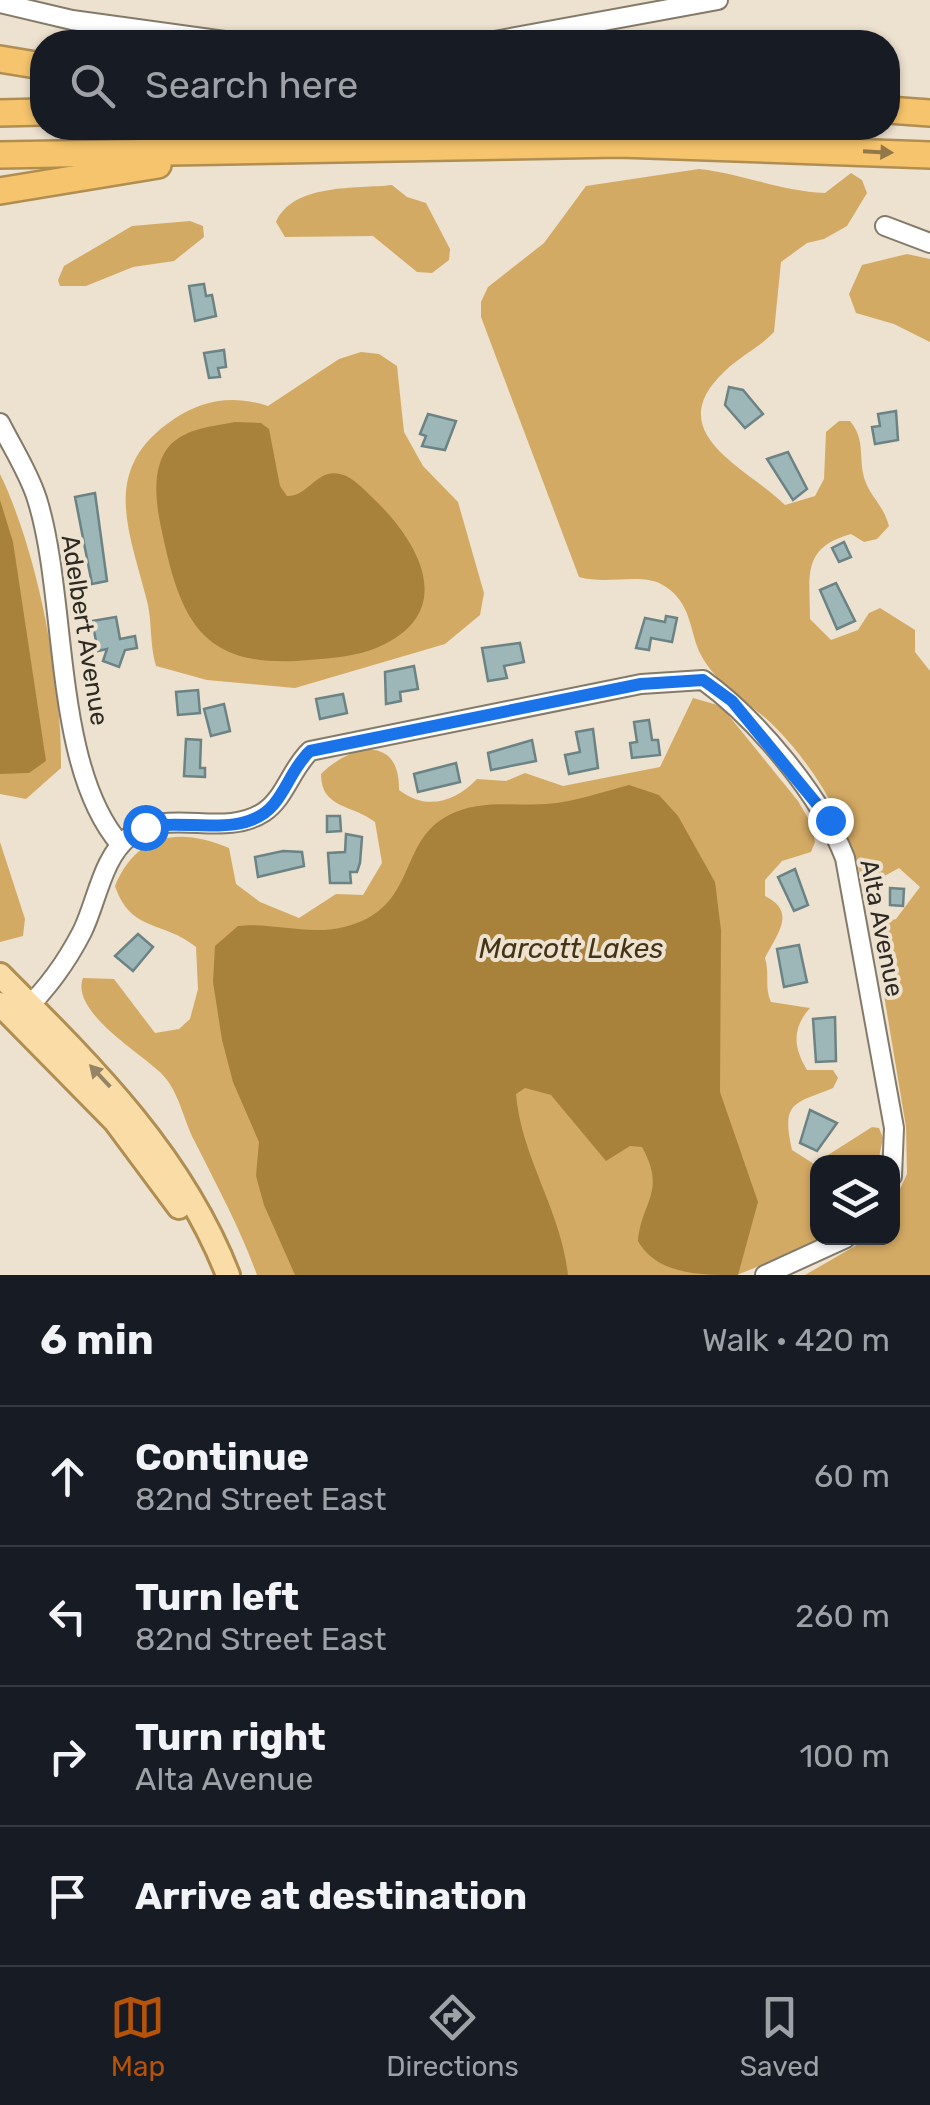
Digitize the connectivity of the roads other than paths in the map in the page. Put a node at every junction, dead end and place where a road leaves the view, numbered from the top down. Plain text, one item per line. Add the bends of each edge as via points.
1 (718, 0) edge
2 (0, 3) edge
3 (145, 30) edge
4 (554, 30) edge
5 (0, 60) edge
6 (30, 64) edge
7 (900, 111) edge
8 (30, 112) edge
9 (0, 113) edge
10 (930, 113) edge
11 (536, 144) junction
12 (0, 155) edge
13 (930, 155) edge
14 (0, 190) edge
15 (885, 226) dead end
16 (930, 243) edge
17 (0, 423) edge
18 (120, 844) junction
19 (0, 975) edge
20 (15, 1010) edge
21 (893, 1155) edge
22 (830, 1245) edge
23 (214, 1275) edge
24 (228, 1275) edge
25 (764, 1275) edge

1 - 4 street
2 - 3 street
5 - 6 highway
7 - 10 highway
8 - 9 highway
11 - 12 highway
11 -> 13 highway
11 - 14 highway via 235,157
15 - 16 street
17 - 18 street, Adelbert Avenue via 37,498 81,762 104,826
18 - 20 street via 68,959
18 - 21 street, Alta Avenue via 162,824 229,825 262,814 310,751 641,684 703,680 732,701 830,820 845,858 894,1128
19 - 20 main road
20 - 23 main road via 149,1164
24 -> 20 main road via 146,1131 112,1089
22 - 25 street

